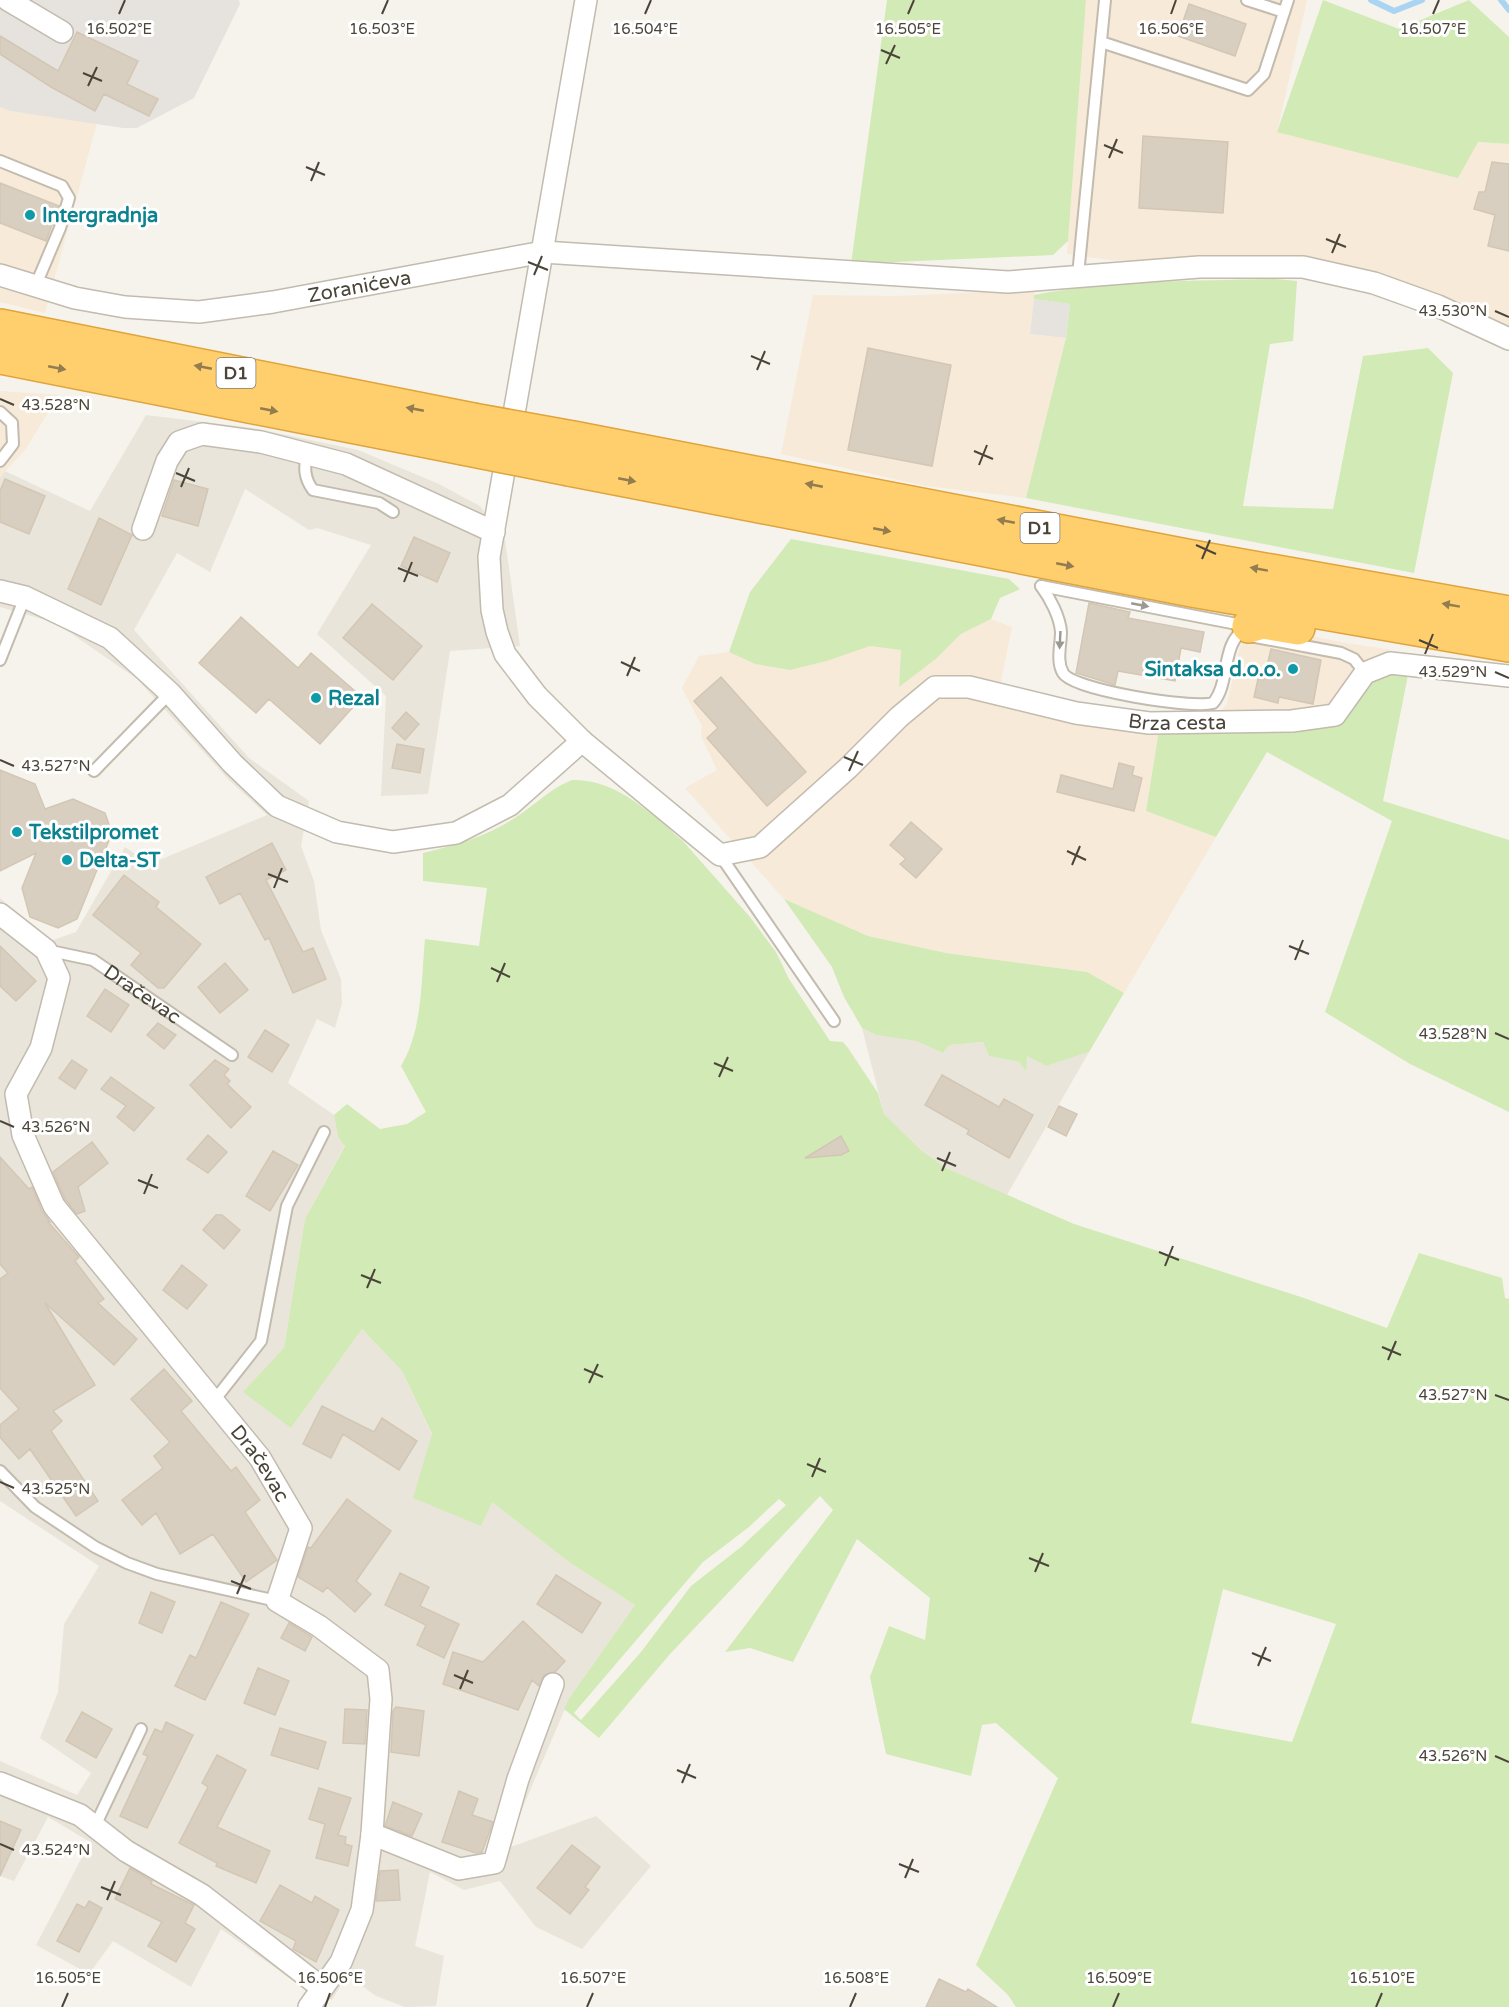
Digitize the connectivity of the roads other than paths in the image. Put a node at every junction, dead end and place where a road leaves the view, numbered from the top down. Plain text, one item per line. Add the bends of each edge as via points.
1 (8, 0) edge
2 (586, 0) edge
3 (1105, 0) edge
4 (1247, 0) edge
5 (1288, 0) edge
6 (1284, 12) junction
7 (62, 32) dead end
8 (1101, 42) junction
9 (0, 161) edge
10 (543, 252) junction
11 (0, 275) edge
12 (1078, 275) junction
13 (35, 286) junction
14 (0, 326) edge
15 (1506, 338) edge
16 (0, 357) edge
17 (0, 412) edge
18 (468, 434) junction
19 (307, 452) junction
20 (571, 453) junction
21 (0, 461) edge
22 (393, 512) dead end
23 (143, 529) dead end
24 (494, 532) junction
25 (966, 546) junction
26 (1041, 586) junction
27 (0, 591) edge
28 (25, 597) junction
29 (1509, 613) edge
30 (1368, 623) junction
31 (1244, 630) junction
32 (1509, 645) edge
33 (0, 660) edge
34 (1365, 673) junction
35 (1509, 676) edge
36 (170, 693) junction
37 (1213, 713) junction
38 (582, 741) junction
39 (94, 771) dead end
40 (720, 855) junction
41 (0, 914) edge
42 (46, 950) junction
43 (834, 1021) dead end
44 (232, 1055) dead end
45 (324, 1132) dead end
46 (213, 1402) junction
47 (0, 1471) edge
48 (276, 1601) junction
49 (553, 1684) dead end
50 (141, 1729) dead end
51 (0, 1783) edge
52 (95, 1826) junction
53 (372, 1834) junction
54 (322, 1988) junction
55 (309, 2007) edge

1 - 7 street
2 - 10 street
3 - 8 lane
4 - 6 lane
5 - 6 lane
6 - 8 lane via 1264,74 1248,90
8 - 12 lane
9 - 13 lane via 62,186 69,198
10 - 12 street, Zoranićeva via 1008,282
10 - 13 street, Zoranićeva via 199,312 126,307
10 - 24 street
11 - 13 street, Zoranićeva
12 - 15 street, Zoranićeva via 1199,267 1303,267 1374,283 1438,306
18 -> 14 highway, D1
16 -> 18 highway, D1
17 - 21 lane via 12,423 13,444
18 - 20 highway, D1, bridge
19 - 22 lane via 304,468 313,490 379,503
19 - 23 street via 202,434 179,442 167,461
19 - 24 street via 346,464
20 -> 25 highway, D1
29 -> 20 highway, D1
24 - 38 street via 489,557 492,610 505,654 537,696
25 - 26 highway via 984,564 1024,573
25 -> 30 highway, D1
26 -> 31 lane
26 -> 37 lane via 1061,629 1059,660 1063,674 1072,681 1140,698 1196,706
27 - 28 street
28 - 33 lane
28 - 36 street via 110,638
30 - 31 highway via 1337,635 1263,622
30 - 32 highway, D1
31 - 34 lane via 1341,653 1354,659
31 - 37 lane via 1230,648
34 - 35 street via 1398,662
34 - 37 street, Brza cesta via 1335,715 1292,721
36 - 38 street via 233,764 277,806 337,832 393,842 456,833 510,805
36 - 39 lane
37 - 40 street, Brza cesta via 1149,723 1076,712 969,687 935,687 760,847
38 - 40 street
40 - 43 lane
41 - 42 street, Dračevac
42 - 44 lane, Dračevac via 93,960
42 - 46 street, Dračevac via 59,978 41,1048 16,1094 23,1135 54,1206
45 - 46 lane via 287,1206 261,1341
46 - 48 street, Dračevac via 260,1458 301,1528
47 - 48 lane via 35,1507 95,1548 157,1574
48 - 53 street via 319,1626 378,1670 381,1699
49 - 53 street via 518,1779 494,1863 459,1869
50 - 52 lane
51 - 52 street via 80,1815
52 - 54 street via 126,1851 202,1895
53 - 54 street via 362,1910 341,1962
54 - 55 street

